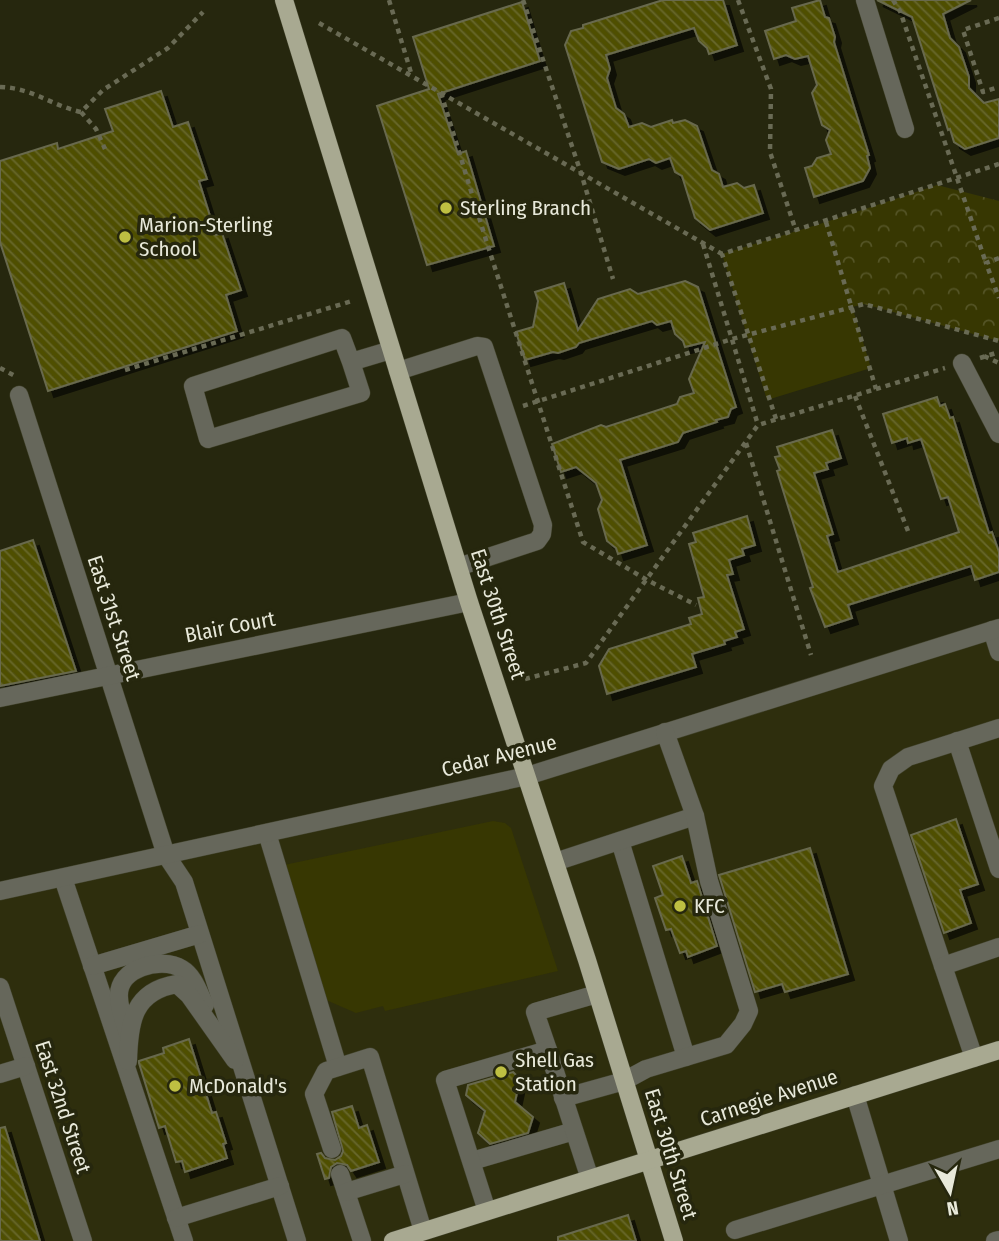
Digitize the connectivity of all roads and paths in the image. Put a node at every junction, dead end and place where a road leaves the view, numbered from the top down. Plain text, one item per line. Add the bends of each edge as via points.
1 (284, 0) edge
2 (389, 0) edge
3 (523, 0) edge
4 (738, 0) edge
5 (864, 0) edge
6 (893, 0) edge
7 (203, 12) dead end
8 (999, 18) edge
9 (319, 23) dead end
10 (412, 76) junction
11 (0, 87) edge
12 (999, 87) edge
13 (441, 93) junction
14 (81, 111) junction
15 (905, 129) dead end
16 (105, 149) dead end
17 (999, 164) edge
18 (581, 173) junction
19 (955, 179) junction
20 (826, 222) junction
21 (796, 231) junction
22 (702, 243) junction
23 (722, 254) junction
24 (999, 258) edge
25 (986, 263) junction
26 (613, 279) dead end
27 (999, 298) edge
28 (352, 301) dead end
29 (852, 307) junction
30 (748, 334) junction
31 (732, 339) junction
32 (999, 341) edge
33 (391, 350) junction
34 (999, 352) edge
35 (984, 356) junction
36 (351, 362) junction
37 (962, 363) junction
38 (999, 363) edge
39 (125, 370) dead end
40 (398, 371) junction
41 (877, 389) junction
42 (19, 395) dead end
43 (855, 396) junction
44 (537, 401) junction
45 (506, 411) junction
46 (776, 419) junction
47 (758, 425) junction
48 (999, 433) edge
49 (745, 443) junction
50 (908, 531) dead end
51 (458, 567) junction
52 (647, 579) junction
53 (469, 602) junction
54 (696, 605) dead end
55 (996, 629) edge
56 (999, 652) edge
57 (811, 655) dead end
58 (107, 675) junction
59 (525, 679) dead end
60 (0, 698) edge
61 (999, 728) edge
62 (665, 732) junction
63 (957, 741) junction
64 (527, 776) junction
65 (695, 816) junction
66 (267, 833) junction
67 (620, 841) junction
68 (166, 855) junction
69 (555, 862) junction
70 (999, 869) edge
71 (63, 878) junction
72 (0, 891) edge
73 (200, 934) junction
74 (999, 947) edge
75 (943, 965) junction
76 (92, 966) junction
77 (0, 987) edge
78 (597, 994) junction
79 (129, 1037) junction
80 (223, 1043) junction
81 (548, 1050) junction
82 (999, 1050) edge
83 (686, 1057) junction
84 (974, 1058) junction
85 (26, 1066) junction
86 (338, 1067) junction
87 (128, 1073) junction
88 (0, 1074) edge
89 (244, 1075) junction
90 (624, 1082) junction
91 (855, 1095) junction
92 (563, 1098) junction
93 (574, 1131) junction
94 (332, 1149) dead end
95 (999, 1149) edge
96 (649, 1160) junction
97 (472, 1161) junction
98 (340, 1174) dead end
99 (405, 1174) junction
100 (590, 1179) junction
101 (280, 1186) junction
102 (883, 1186) junction
103 (346, 1192) junction
104 (487, 1211) junction
105 (176, 1219) junction
106 (735, 1230) dead end
107 (423, 1231) junction
108 (83, 1241) edge
109 (184, 1241) edge
110 (297, 1241) edge
111 (362, 1241) edge
112 (393, 1241) edge
113 (674, 1241) edge
114 (899, 1241) edge

1 - 33 main road, East 30th Street
2 - 10 path
3 - 18 path
4 - 21 path via 771,89 770,152
5 - 15 street
6 - 19 path
7 - 14 path via 168,48 103,90
8 - 12 path via 963,30 983,92
9 - 10 path
10 - 13 path
11 - 14 path via 33,92 61,107
13 - 18 path
13 - 44 path
14 - 16 path
17 - 19 path
18 - 22 path
18 - 26 path
19 - 20 path
19 - 25 path
20 - 21 path
20 - 29 path
21 - 23 path
22 - 23 path
22 - 31 path
23 - 30 path
24 - 25 path
25 - 27 path
28 - 39 path
29 - 30 path
29 - 32 path via 864,304
29 - 41 path
30 - 31 path
30 - 46 path
31 - 44 path
31 - 47 path
33 - 36 street
33 - 40 main road, East 30th Street
34 - 35 path
35 - 37 path
35 - 38 path
36 - 36 street via 361,393 208,439 193,386 342,338
37 - 41 path
37 - 48 street
40 - 45 street via 484,347
40 - 51 main road, East 30th Street
41 - 43 path
42 - 58 street, East 31st Street
43 - 46 path
43 - 50 path
44 - 45 path
44 - 52 path via 583,542
45 - 51 street via 542,534 537,541
46 - 47 path
47 - 49 path
49 - 52 path
49 - 57 path
51 - 53 main road, East 30th Street
52 - 54 path
52 - 59 path via 586,663
53 - 58 street, Blair Court
53 - 64 main road, East 30th Street
55 - 56 street
55 - 62 street, Cedar Avenue
58 - 60 street, Blair Court
58 - 68 street, East 31st Street
61 - 63 street
62 - 64 street, Cedar Avenue
62 - 65 street
63 - 70 street
63 - 75 street via 908,757 891,769 883,786
64 - 66 street, Cedar Avenue
64 - 69 main road, East 30th Street
65 - 67 street
65 - 83 street via 709,881 750,1011 726,1045
66 - 68 street, Cedar Avenue
66 - 86 street
67 - 69 street
67 - 83 street
68 - 71 street, Cedar Avenue
68 - 73 street, East 31st Street via 184,882
69 - 78 main road, East 30th Street
71 - 72 street, Cedar Avenue
71 - 76 street
73 - 76 street
73 - 89 street, East 31st Street
74 - 75 street
75 - 84 street
76 - 87 street
77 - 85 street, East 32nd Street
78 - 81 street via 535,1012
78 - 90 main road, East 30th Street
79 - 80 street via 135,1009 161,986 177,984
79 - 80 street via 118,996 122,981 133,970 168,964 191,975
79 - 87 street
80 - 89 street
81 - 92 street
81 - 97 street via 445,1080
82 - 84 main road, Carnegie Avenue
83 - 90 street via 646,1069
84 - 91 main road, Carnegie Avenue
85 - 88 street
85 - 108 street, East 32nd Street
86 - 94 street via 326,1071 314,1094
86 - 99 street via 370,1057
87 - 105 street
89 - 101 street
90 - 92 street
90 - 96 main road, East 30th Street
91 - 96 main road, Carnegie Avenue
91 - 102 street
92 - 93 street
93 - 97 street
93 - 100 street
95 - 102 street
96 - 100 main road, Carnegie Avenue
96 - 113 main road, East 30th Street
97 - 104 street
98 - 103 street
99 - 103 street
99 - 107 street
100 - 104 main road, Carnegie Avenue
101 - 105 street
101 - 110 street
102 - 106 street
102 - 114 street
103 - 111 street
104 - 107 main road, Carnegie Avenue
105 - 109 street
107 - 112 main road, Carnegie Avenue

